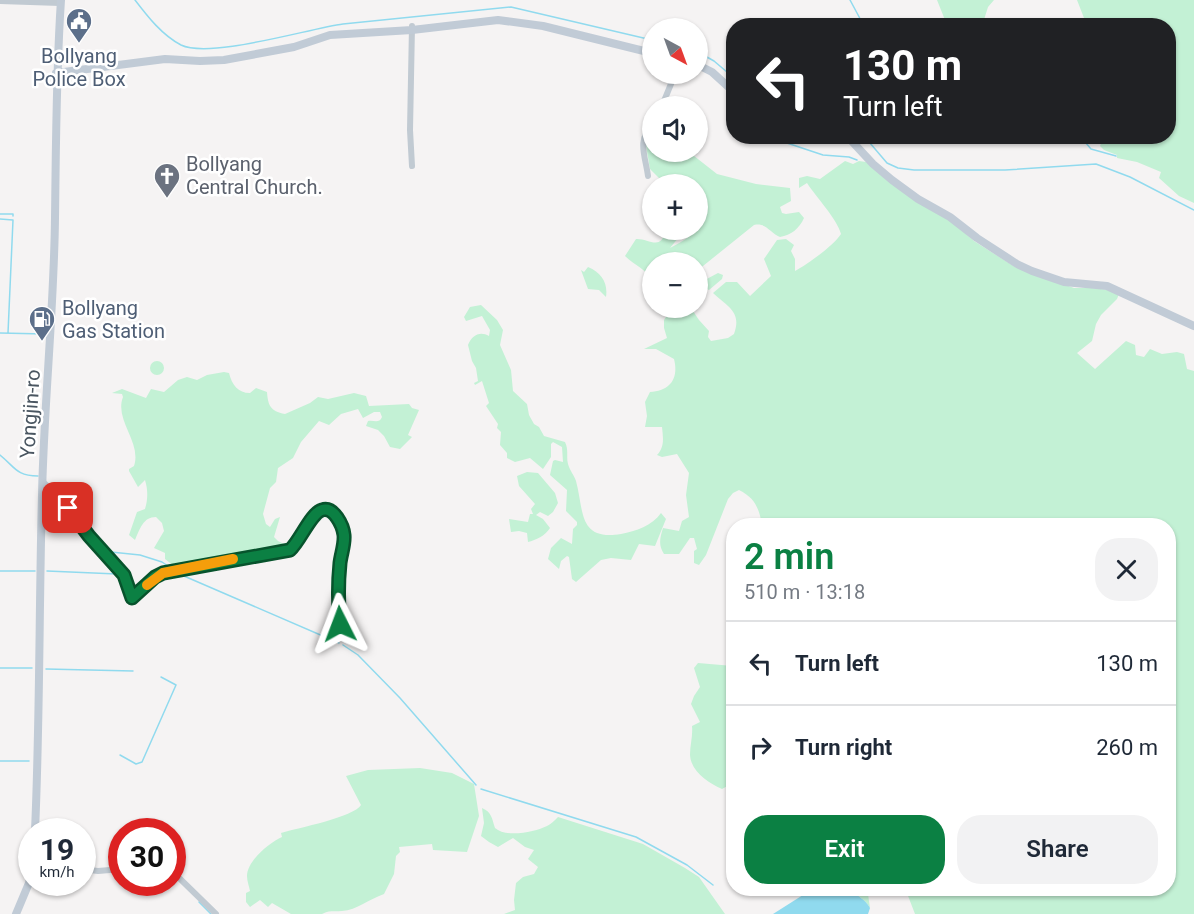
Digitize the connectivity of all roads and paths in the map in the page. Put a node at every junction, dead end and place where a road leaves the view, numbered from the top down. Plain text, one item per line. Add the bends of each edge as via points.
1 (0, 2) edge
2 (61, 2) edge
3 (412, 28) junction
4 (642, 51) edge
5 (708, 70) edge
6 (56, 73) junction
7 (726, 85) edge
8 (855, 144) edge
9 (412, 166) dead end
10 (1194, 326) edge
11 (42, 481) junction
12 (344, 639) dead end
13 (35, 818) edge
14 (186, 885) edge
15 (23, 896) edge
16 (16, 914) edge
17 (216, 914) edge

1 - 2 street
2 - 6 street, Yongjin-ro
3 - 4 street via 511,21
3 - 6 street via 330,35 294,47 224,60 165,59
3 - 9 street
5 - 7 street
6 - 11 street, Yongjin-ro via 55,218
8 - 10 street via 892,180 1017,264 1064,282 1107,286
11 - 12 street via 124,575 132,598 163,573 290,550 316,514 329,510 344,533 339,618
11 - 13 street, Yongjin-ro
14 - 17 street
15 - 16 street

